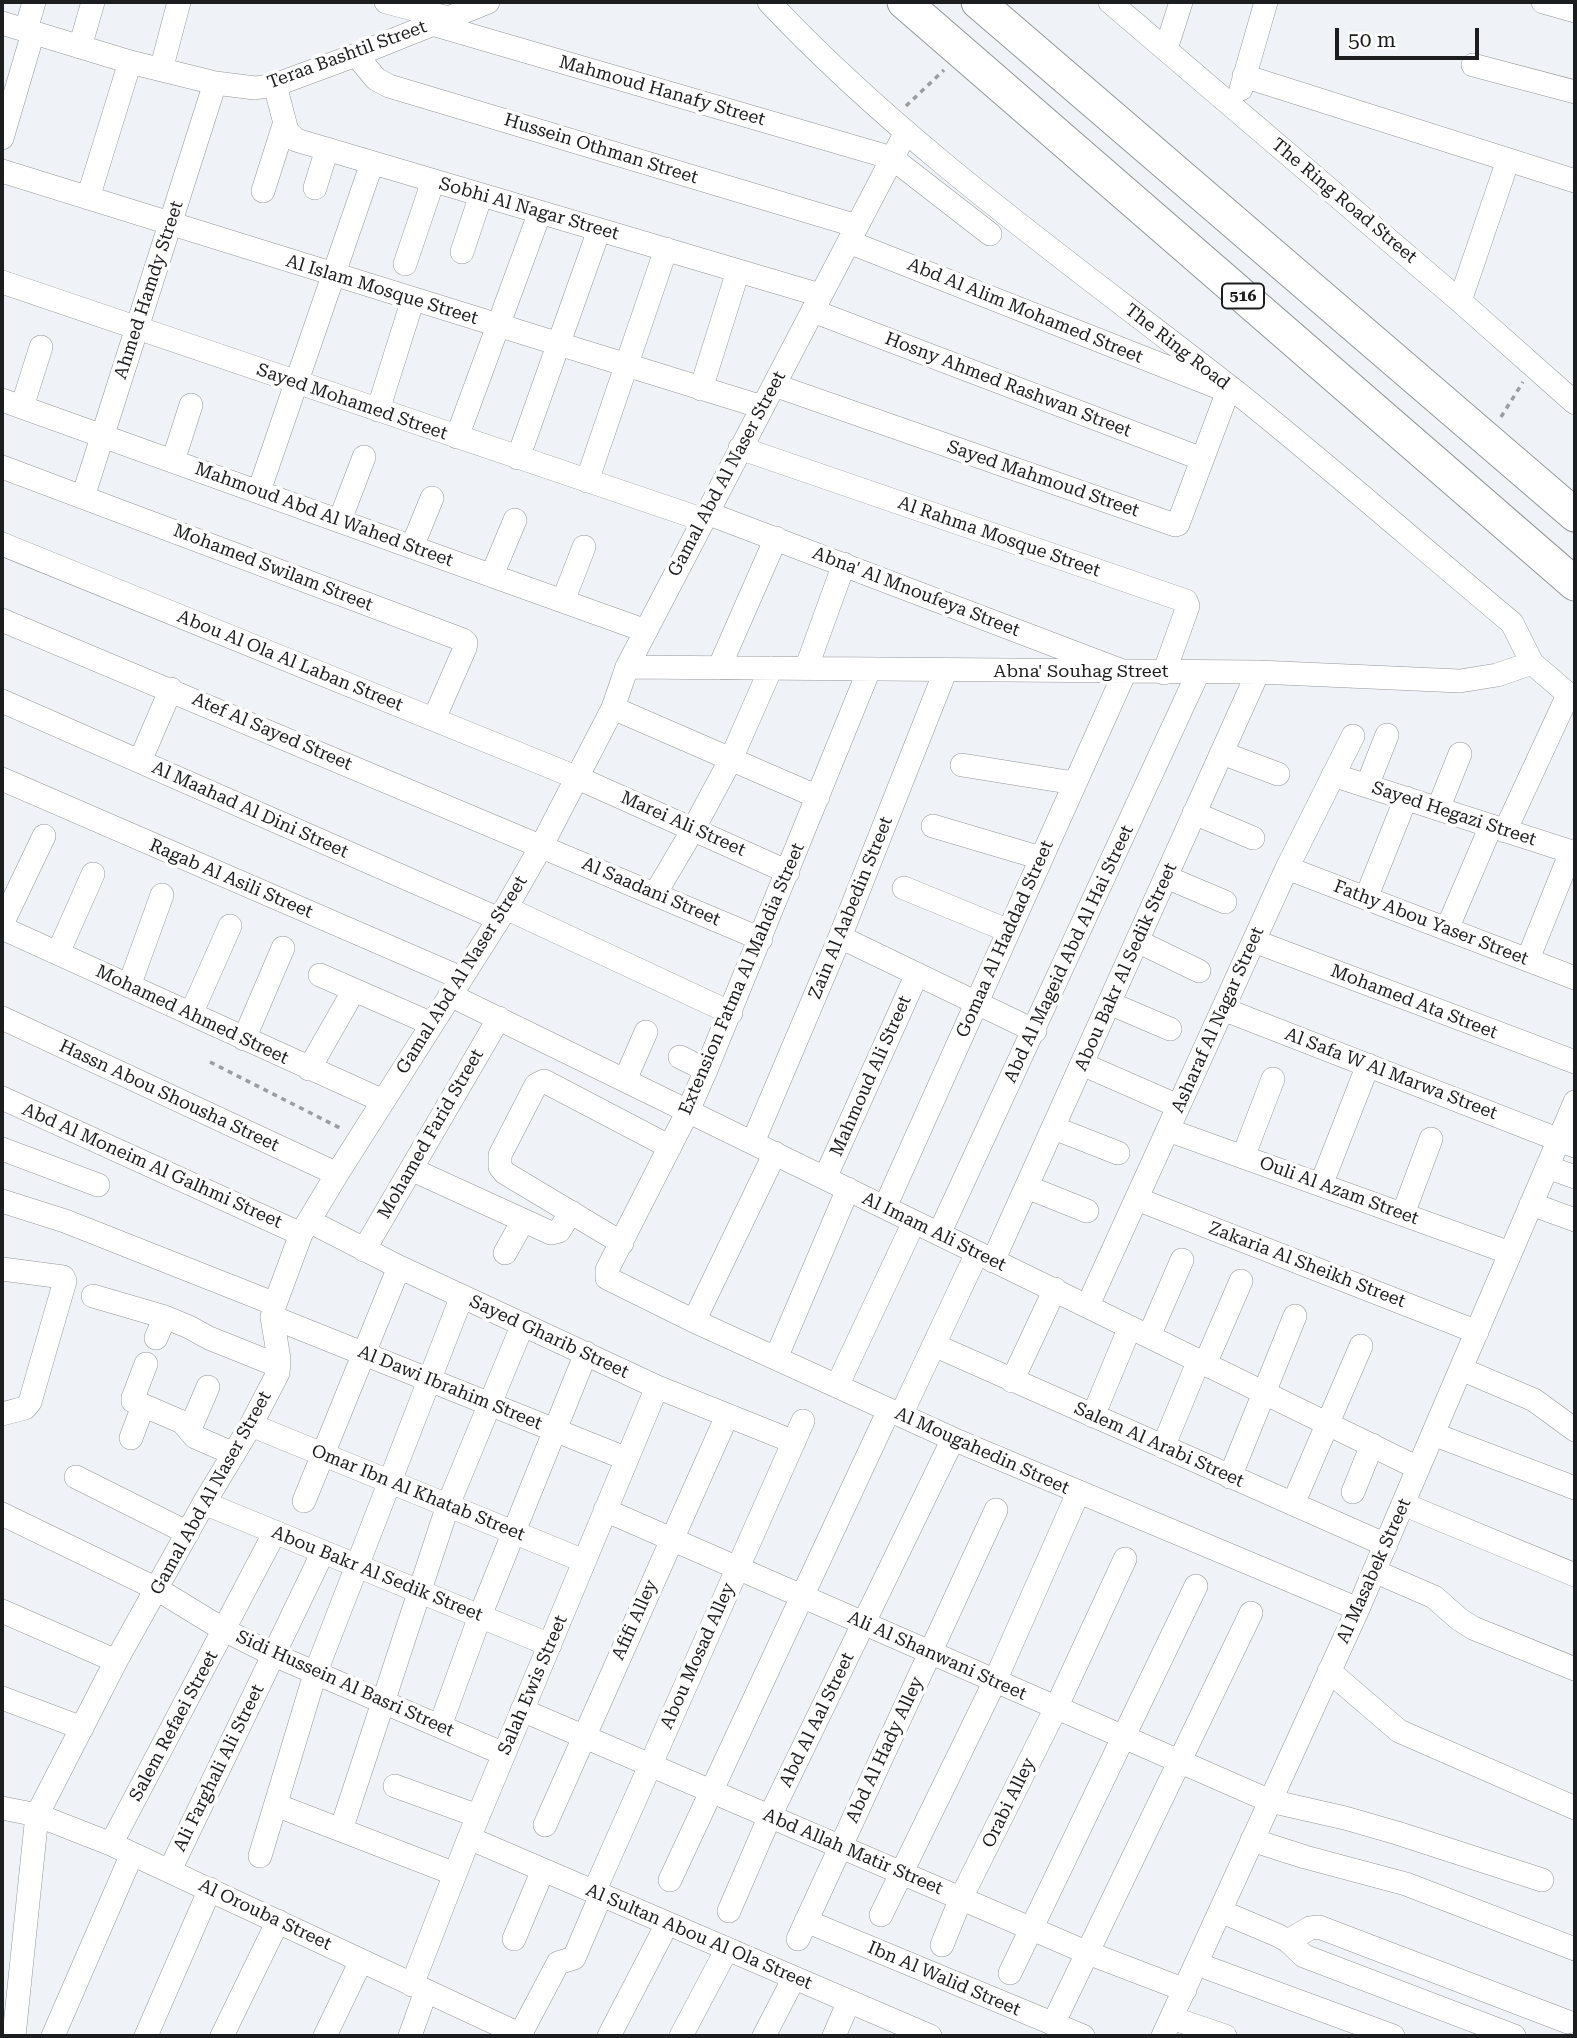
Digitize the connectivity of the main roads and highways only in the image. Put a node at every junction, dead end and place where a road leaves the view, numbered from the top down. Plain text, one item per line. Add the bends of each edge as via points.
1 (978, 2) edge
2 (908, 5) edge
3 (1575, 515) edge
4 (1575, 584) edge

1 - 3 highway
2 - 4 highway, 516

